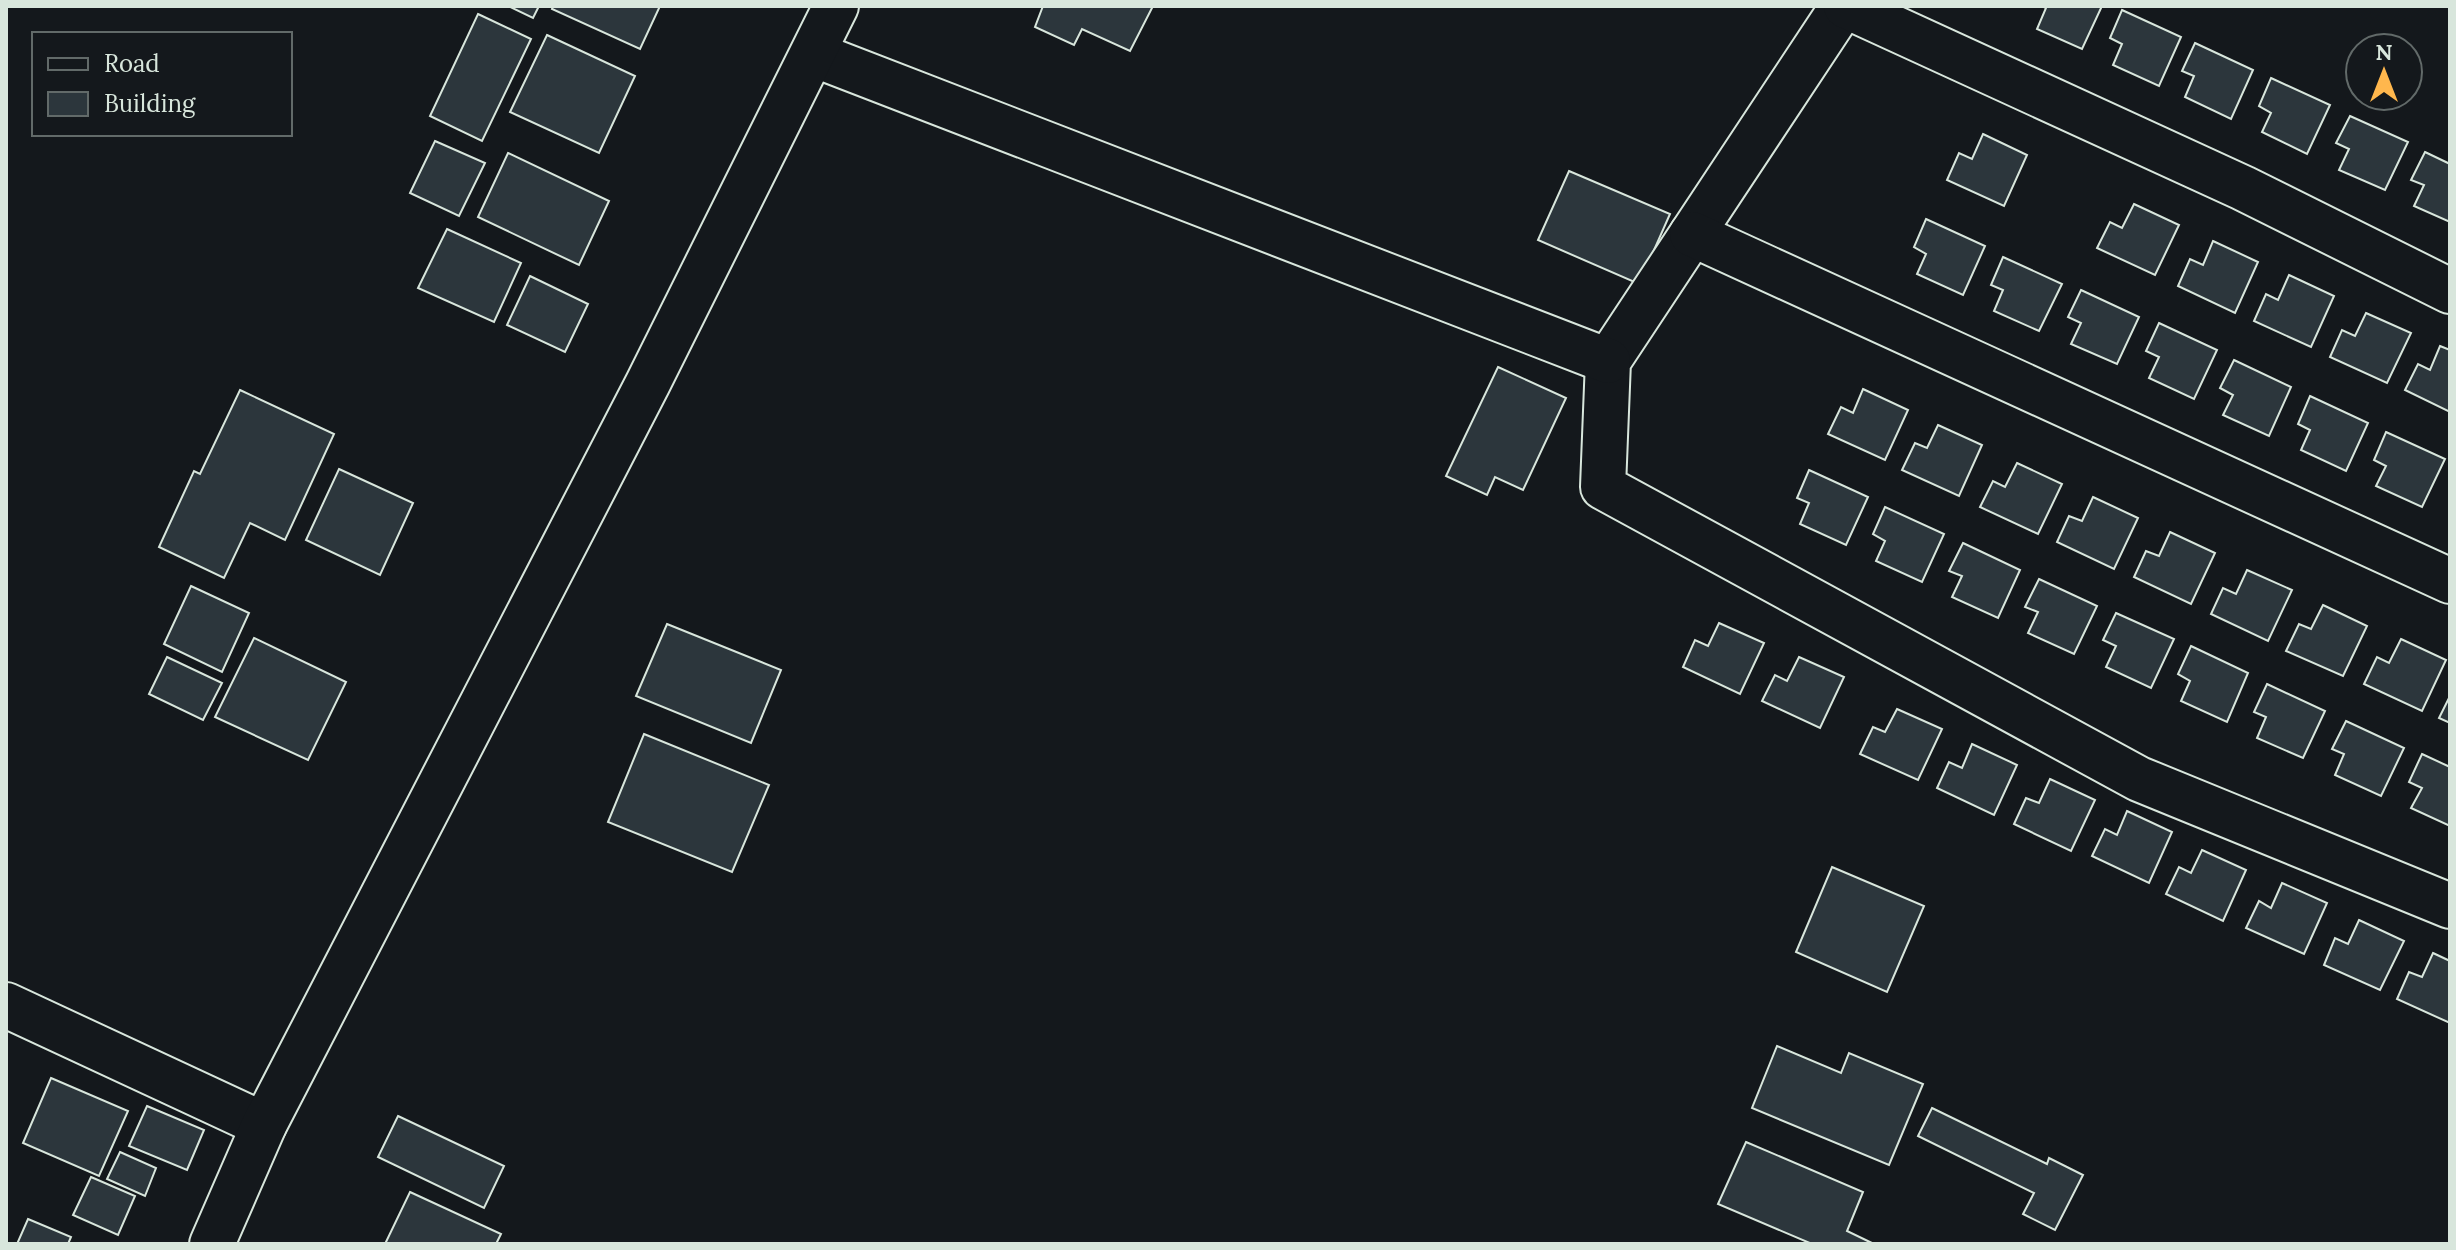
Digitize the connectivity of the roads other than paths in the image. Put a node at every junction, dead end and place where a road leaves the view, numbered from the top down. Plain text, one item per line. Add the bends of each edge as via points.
1 (836, 6) edge
2 (1844, 6) edge
3 (813, 54) junction
4 (1692, 234) junction
5 (2450, 291) edge
6 (1608, 361) junction
7 (2450, 581) edge
8 (2450, 906) edge
9 (6, 1005) edge
10 (264, 1125) junction
11 (212, 1244) edge

1 - 3 street
2 - 4 street
2 - 5 street via 2243,188
3 - 6 street
3 - 10 street
4 - 6 street
4 - 7 street
6 - 8 street via 1603,487 2139,779
9 - 10 street
10 - 11 street

